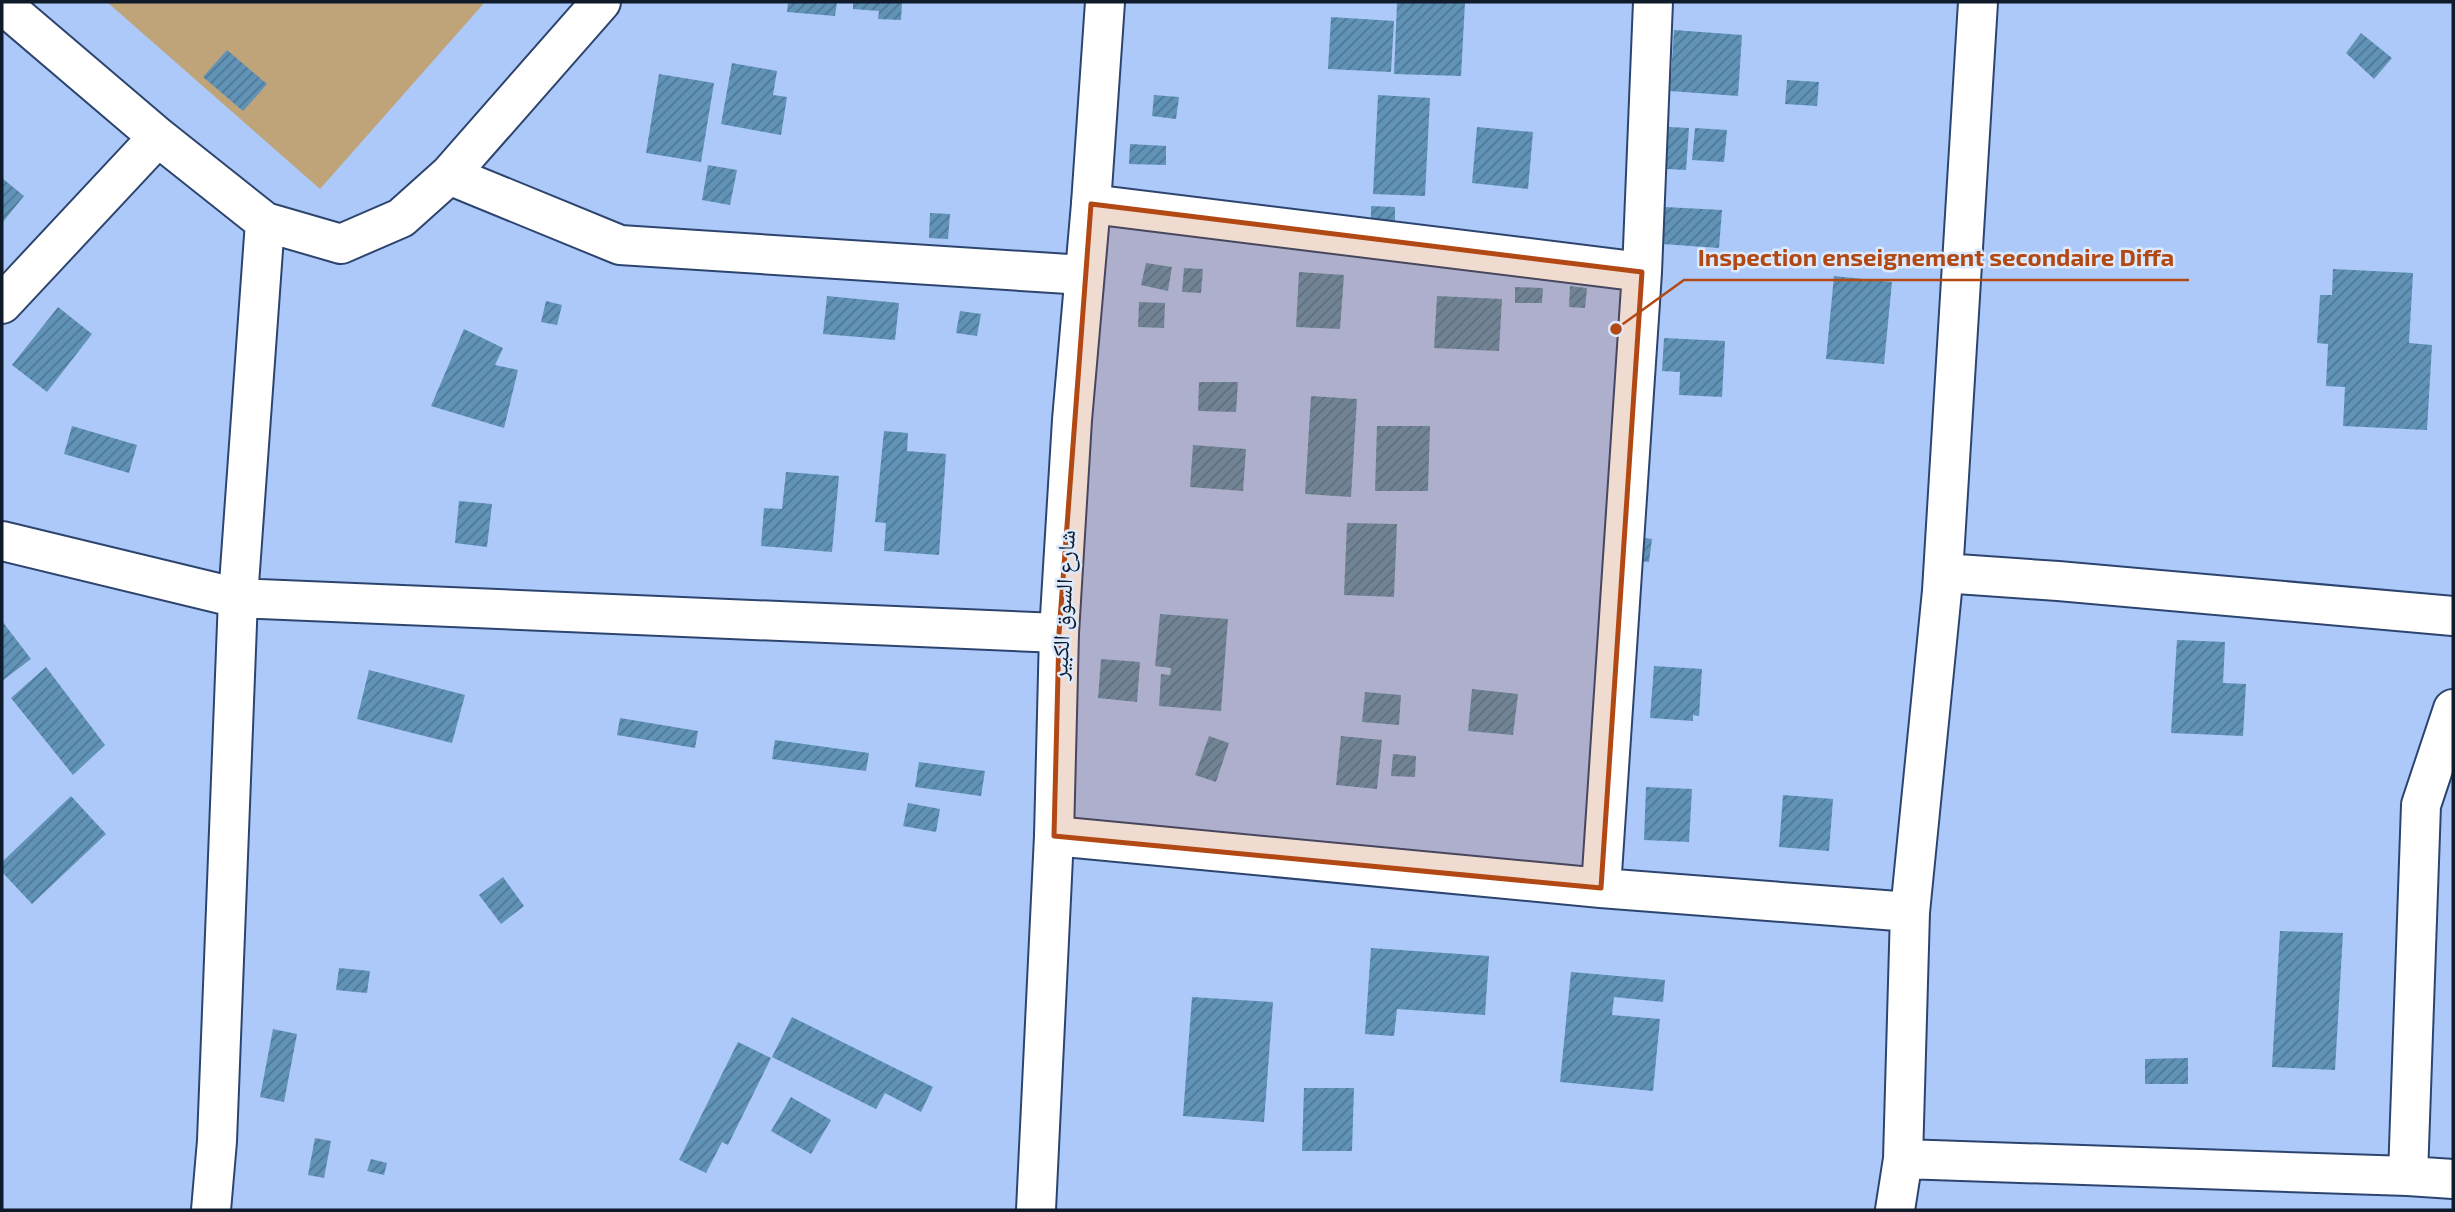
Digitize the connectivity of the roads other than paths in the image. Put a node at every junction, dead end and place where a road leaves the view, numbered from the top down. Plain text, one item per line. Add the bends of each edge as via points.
1 (601, 2) edge
2 (1105, 2) edge
3 (1653, 2) edge
4 (1978, 2) edge
5 (2, 4) edge
6 (158, 137) junction
7 (449, 175) junction
8 (1091, 204) junction
9 (265, 222) junction
10 (1643, 272) junction
11 (1084, 275) junction
12 (2, 304) edge
13 (2, 541) edge
14 (1943, 573) junction
15 (238, 598) junction
16 (2453, 617) edge
17 (1059, 633) junction
18 (2453, 709) edge
19 (1054, 836) junction
20 (1601, 888) junction
21 (1910, 912) junction
22 (1903, 1159) junction
23 (2408, 1175) junction
24 (2453, 1179) edge
25 (211, 1210) edge
26 (1036, 1210) edge
27 (1895, 1210) edge

1 - 7 street
2 - 8 street, شارع السوق الكبير
3 - 10 street
4 - 14 street
5 - 6 street
6 - 9 street
6 - 12 street
7 - 9 street via 401,218 341,244
7 - 11 street via 620,245
8 - 10 street
8 - 11 street, شارع السوق الكبير
9 - 15 street
10 - 20 street
11 - 17 street, شارع السوق الكبير
13 - 15 street
14 - 16 street
14 - 21 street
15 - 17 street
15 - 25 street
17 - 19 street, شارع السوق الكبير
18 - 23 street via 2421,805
19 - 20 street
19 - 26 street, شارع السوق الكبير
20 - 21 street
21 - 22 street
22 - 23 street
22 - 27 street
23 - 24 street

